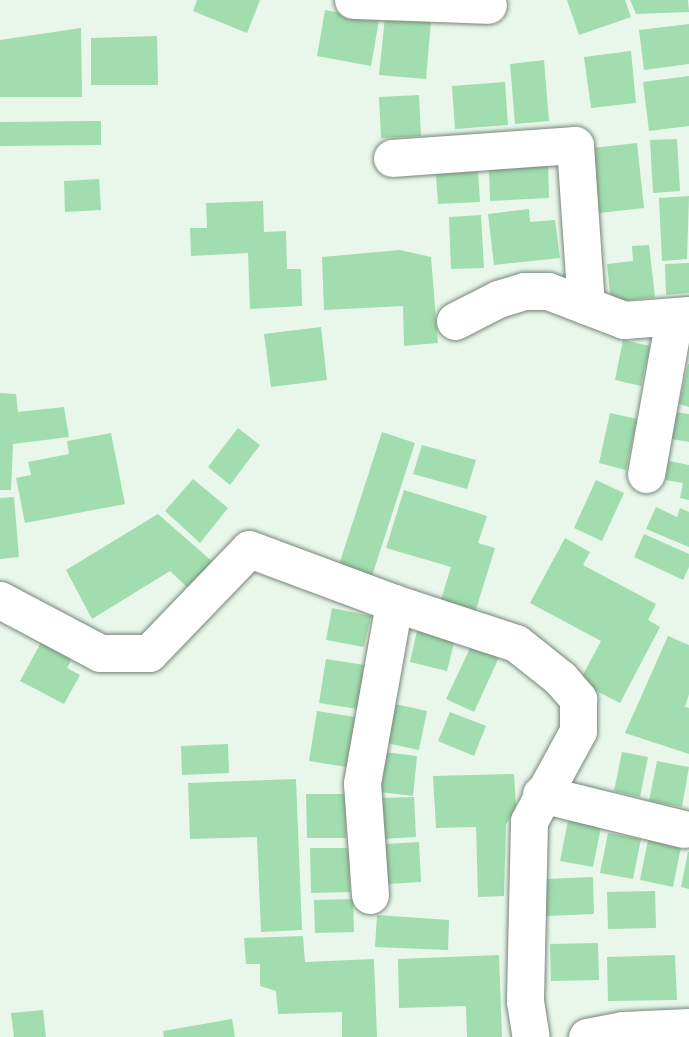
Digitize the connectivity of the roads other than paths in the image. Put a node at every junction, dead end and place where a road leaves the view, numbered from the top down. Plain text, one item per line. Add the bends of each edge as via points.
1 (353, 0) edge
2 (488, 5) dead end
3 (392, 158) dead end
4 (586, 306) junction
5 (682, 316) edge
6 (454, 321) dead end
7 (646, 474) dead end
8 (0, 600) edge
9 (394, 603) junction
10 (541, 794) junction
11 (684, 829) dead end
12 (370, 895) dead end
13 (689, 1027) edge
14 (531, 1037) edge
15 (587, 1037) edge

1 - 2 street
3 - 4 street via 575,145
4 - 5 street via 624,320
4 - 6 street via 548,291 524,291
5 - 7 street
8 - 9 street via 100,653 149,653 249,550
9 - 10 street via 516,643 578,699 578,731
9 - 12 street via 362,783
10 - 11 street
10 - 14 street via 529,821 527,853 525,1001
13 - 15 street

